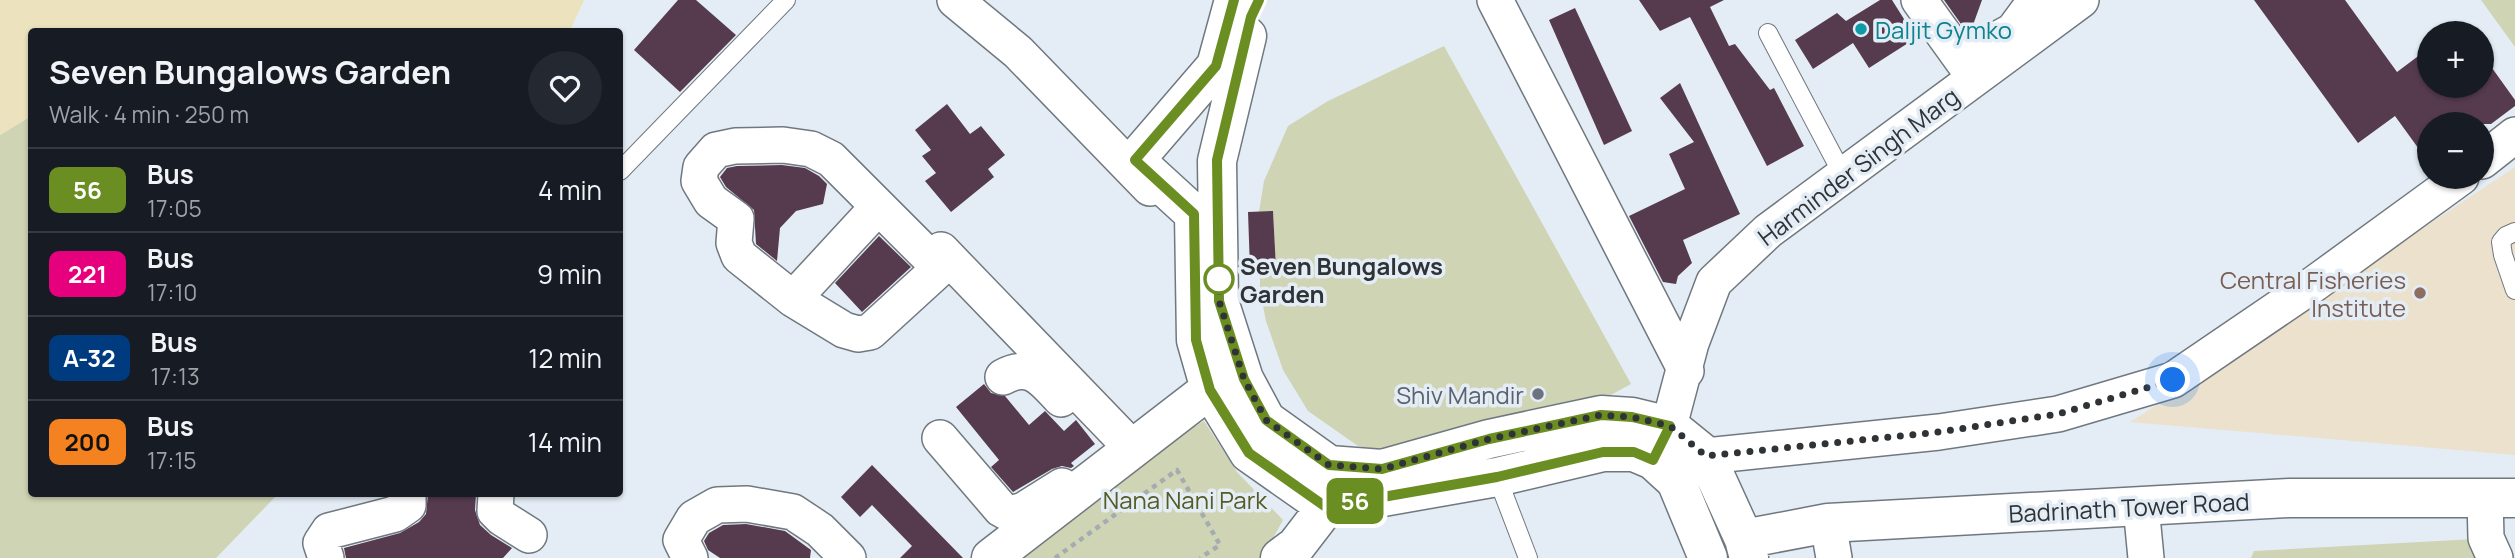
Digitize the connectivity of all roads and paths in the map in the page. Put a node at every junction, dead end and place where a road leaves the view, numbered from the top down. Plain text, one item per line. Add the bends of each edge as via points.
1 (786, 0) edge
2 (955, 0) edge
3 (1234, 0) edge
4 (1259, 0) edge
5 (1495, 0) edge
6 (1919, 0) edge
7 (2036, 0) edge
8 (2081, 0) edge
9 (1768, 33) dead end
10 (1952, 44) junction
11 (1974, 78) junction
12 (2515, 135) edge
13 (2494, 152) edge
14 (623, 168) edge
15 (1843, 175) junction
16 (2445, 189) edge
17 (878, 207) junction
18 (1207, 217) junction
19 (2515, 232) edge
20 (935, 264) junction
21 (2515, 290) edge
22 (793, 299) junction
23 (1686, 371) junction
24 (1210, 390) junction
25 (1670, 426) junction
26 (940, 438) dead end
27 (1120, 452) junction
28 (1706, 456) junction
29 (1334, 465) junction
30 (1665, 470) junction
31 (1497, 477) junction
32 (408, 497) edge
33 (496, 497) edge
34 (2500, 498) edge
35 (2141, 506) junction
36 (1326, 507) junction
37 (529, 535) dead end
38 (2515, 540) edge
39 (1831, 541) edge
40 (1746, 548) edge
41 (835, 551) edge
42 (1292, 554) edge
43 (326, 558) edge
44 (690, 558) edge
45 (991, 558) edge
46 (1055, 558) edge
47 (1200, 558) edge
48 (1528, 558) edge
49 (1708, 558) edge
50 (2146, 558) edge
51 (2495, 558) edge
52 (2507, 558) edge

1 - 14 lane
2 - 18 street via 1018,52 1157,195
3 - 18 main road via 1216,66 1135,160
4 - 18 main road via 1251,17
5 - 23 street
6 - 10 street
7 - 10 street via 2013,31 1985,46
8 - 11 street, Harminder Singh Marg
9 - 15 lane
10 - 11 street
11 - 15 street, Harminder Singh Marg
12 - 13 street
15 - 23 street, Harminder Singh Marg via 1768,231 1714,282 1691,343
16 - 28 street via 2173,380 2058,414 1939,432
17 - 20 street
17 - 22 street
17 - 22 street via 831,159 811,149 783,145 716,150 701,167 699,181 711,201 736,219 734,243 739,256
18 - 24 main road via 1196,340
18 - 29 main road via 1219,301 1244,379 1266,420
19 - 21 lane via 2501,242
20 - 22 street via 870,332 845,330
20 - 27 street via 1002,361 1015,371 1038,374
20 - 27 street via 941,250
23 - 25 street, Harminder Singh Marg
24 - 27 main road
24 - 36 main road via 1249,453
25 - 28 main road
25 - 29 main road via 1601,415 1489,439 1382,469
25 - 30 street, Harminder Singh Marg
26 - 27 street via 1010,514
27 - 45 main road
28 - 30 street
28 - 40 main road
29 - 36 main road
30 - 31 main road via 1634,452 1603,452
30 - 49 main road
31 - 36 main road
31 - 48 lane
32 - 43 street via 408,505 396,514 329,531 321,543
33 - 37 street via 495,511
34 - 35 main road, Badrinath Tower Road via 2289,498
34 - 51 street via 2486,538
35 - 39 main road, Badrinath Tower Road
35 - 50 street
36 - 42 main road
38 - 52 street
39 - 40 main road, Badrinath Tower Road
41 - 44 street via 793,512 747,504 717,505 694,518 681,540
46 - 47 path via 1177,470 1220,545

